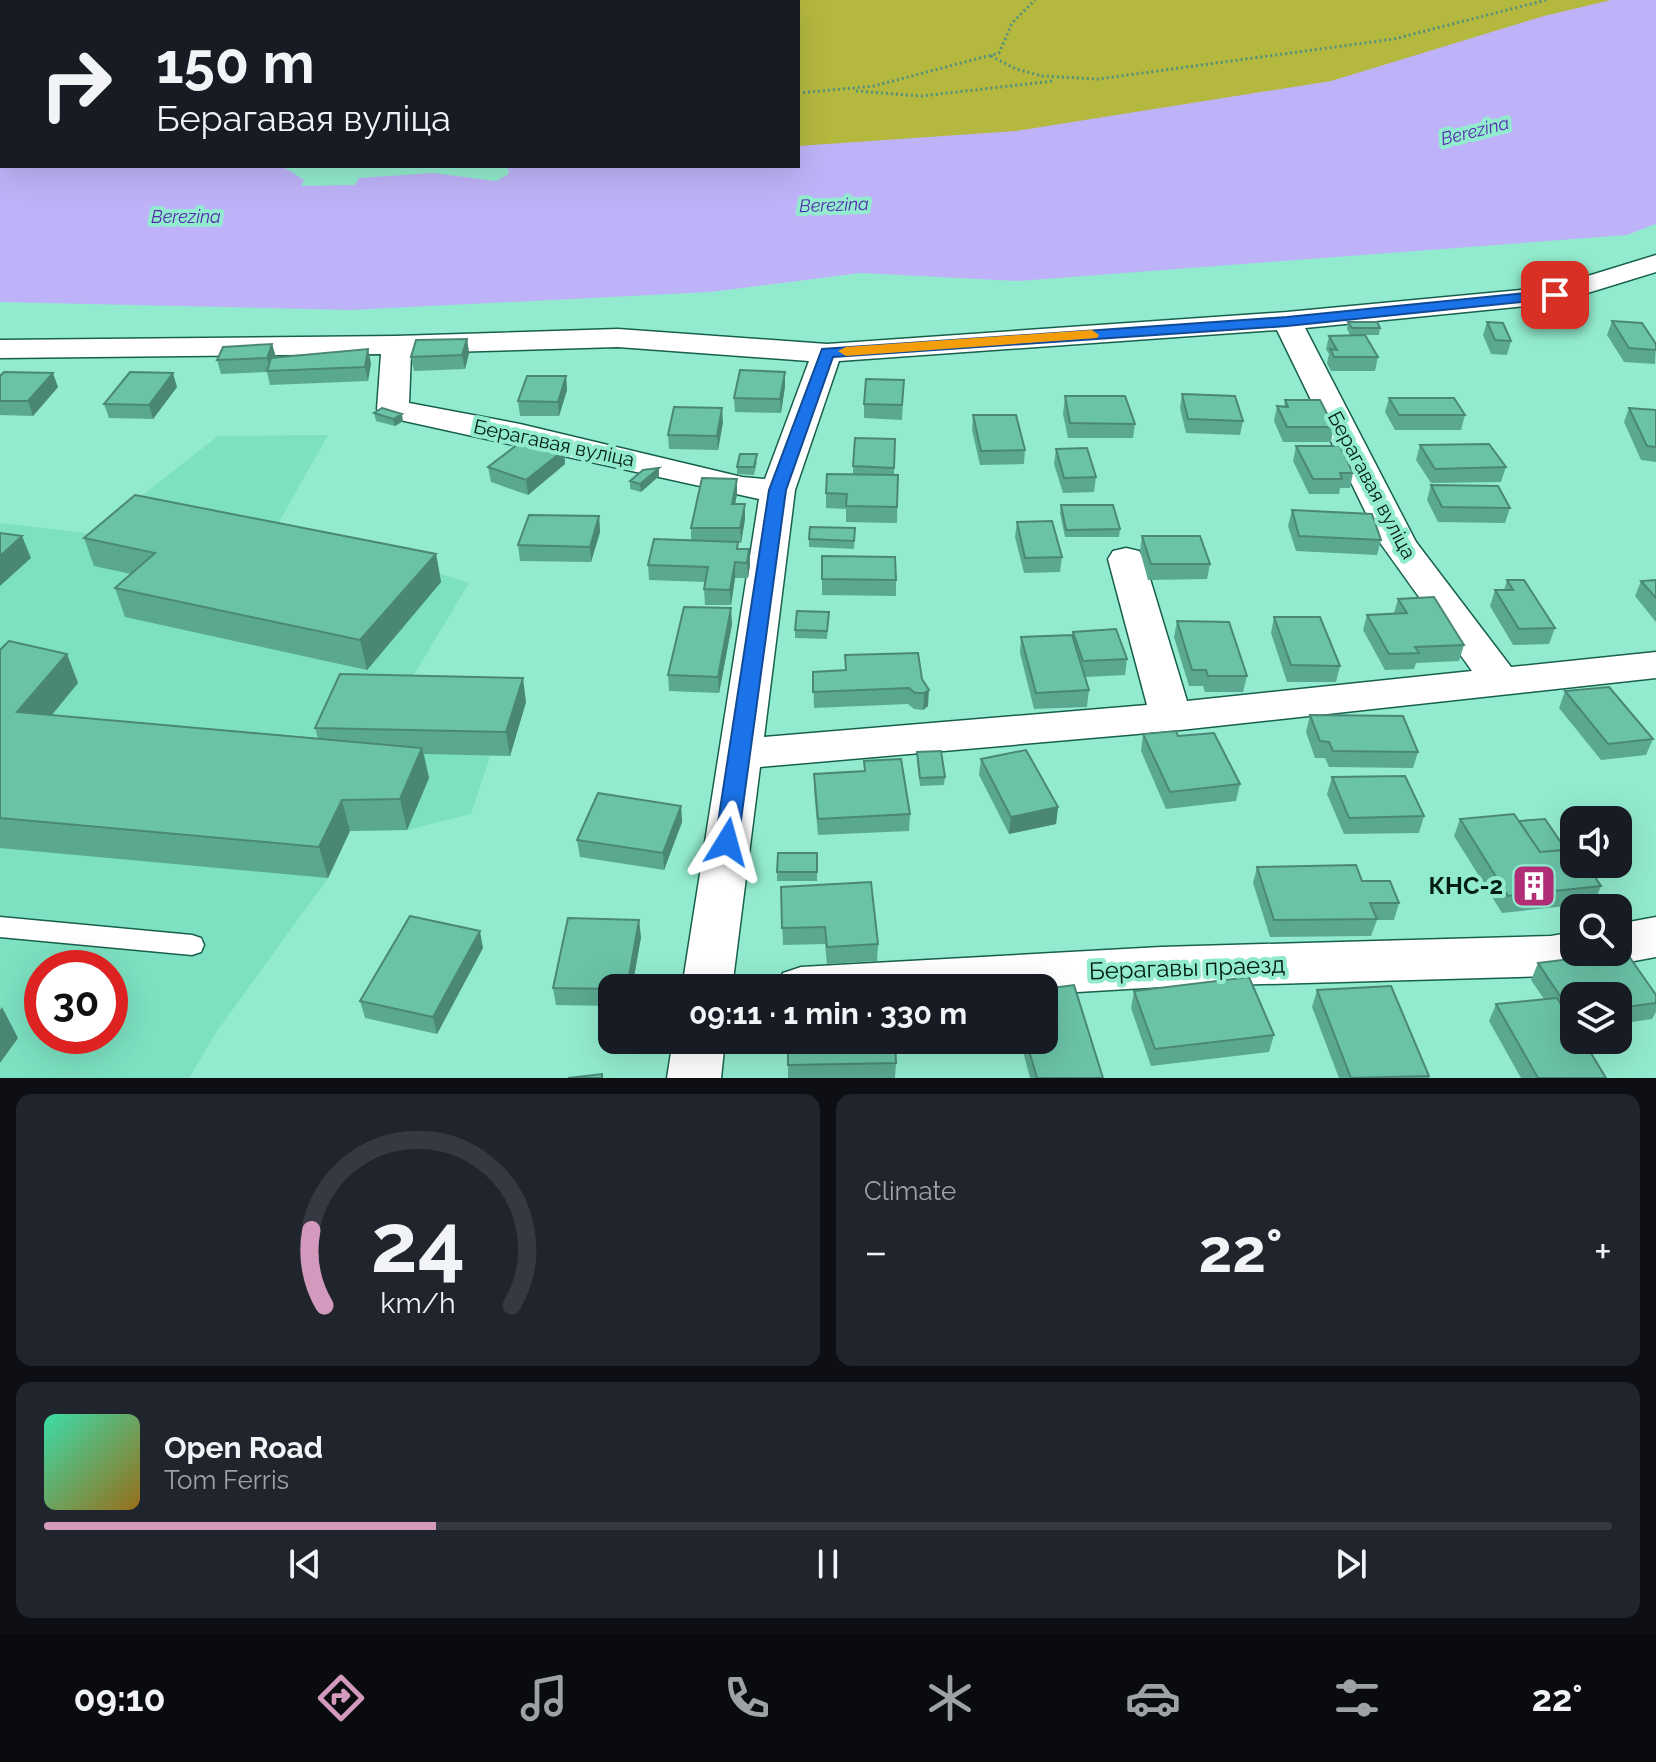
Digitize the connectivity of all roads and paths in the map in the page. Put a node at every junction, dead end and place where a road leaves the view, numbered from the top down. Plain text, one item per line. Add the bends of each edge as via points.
1 (1035, 0) edge
2 (1546, 0) edge
3 (991, 56) junction
4 (1071, 79) junction
5 (847, 90) junction
6 (800, 93) edge
7 (1656, 263) edge
8 (1287, 321) junction
9 (396, 345) junction
10 (0, 349) edge
11 (827, 353) junction
12 (778, 490) junction
13 (1126, 559) dead end
14 (1656, 665) edge
15 (1499, 680) junction
16 (1171, 717) junction
17 (739, 754) junction
18 (0, 927) edge
19 (1656, 937) edge
20 (1632, 941) edge
21 (192, 945) dead end
22 (1560, 954) edge
23 (709, 974) edge
24 (1041, 974) edge
25 (697, 1054) edge
26 (694, 1078) edge

1 - 3 path via 1021,9 1006,29 999,53
2 - 4 path via 1394,39 1177,70
3 - 4 path via 1054,80
3 - 5 path
4 - 5 path via 922,96
5 - 6 path
7 - 8 street via 1555,295
8 - 11 street
8 - 15 street, Берагавая вуліца via 1399,544
9 - 10 street
9 - 11 street via 618,338
9 - 12 street, Берагавая вуліца via 393,409 742,487
11 - 12 street
12 - 17 street
13 - 16 street
14 - 15 street
15 - 16 street
16 - 17 street
17 - 23 street
18 - 21 lane
19 - 20 street
22 - 24 street, Берагавы праезд
25 - 26 street

